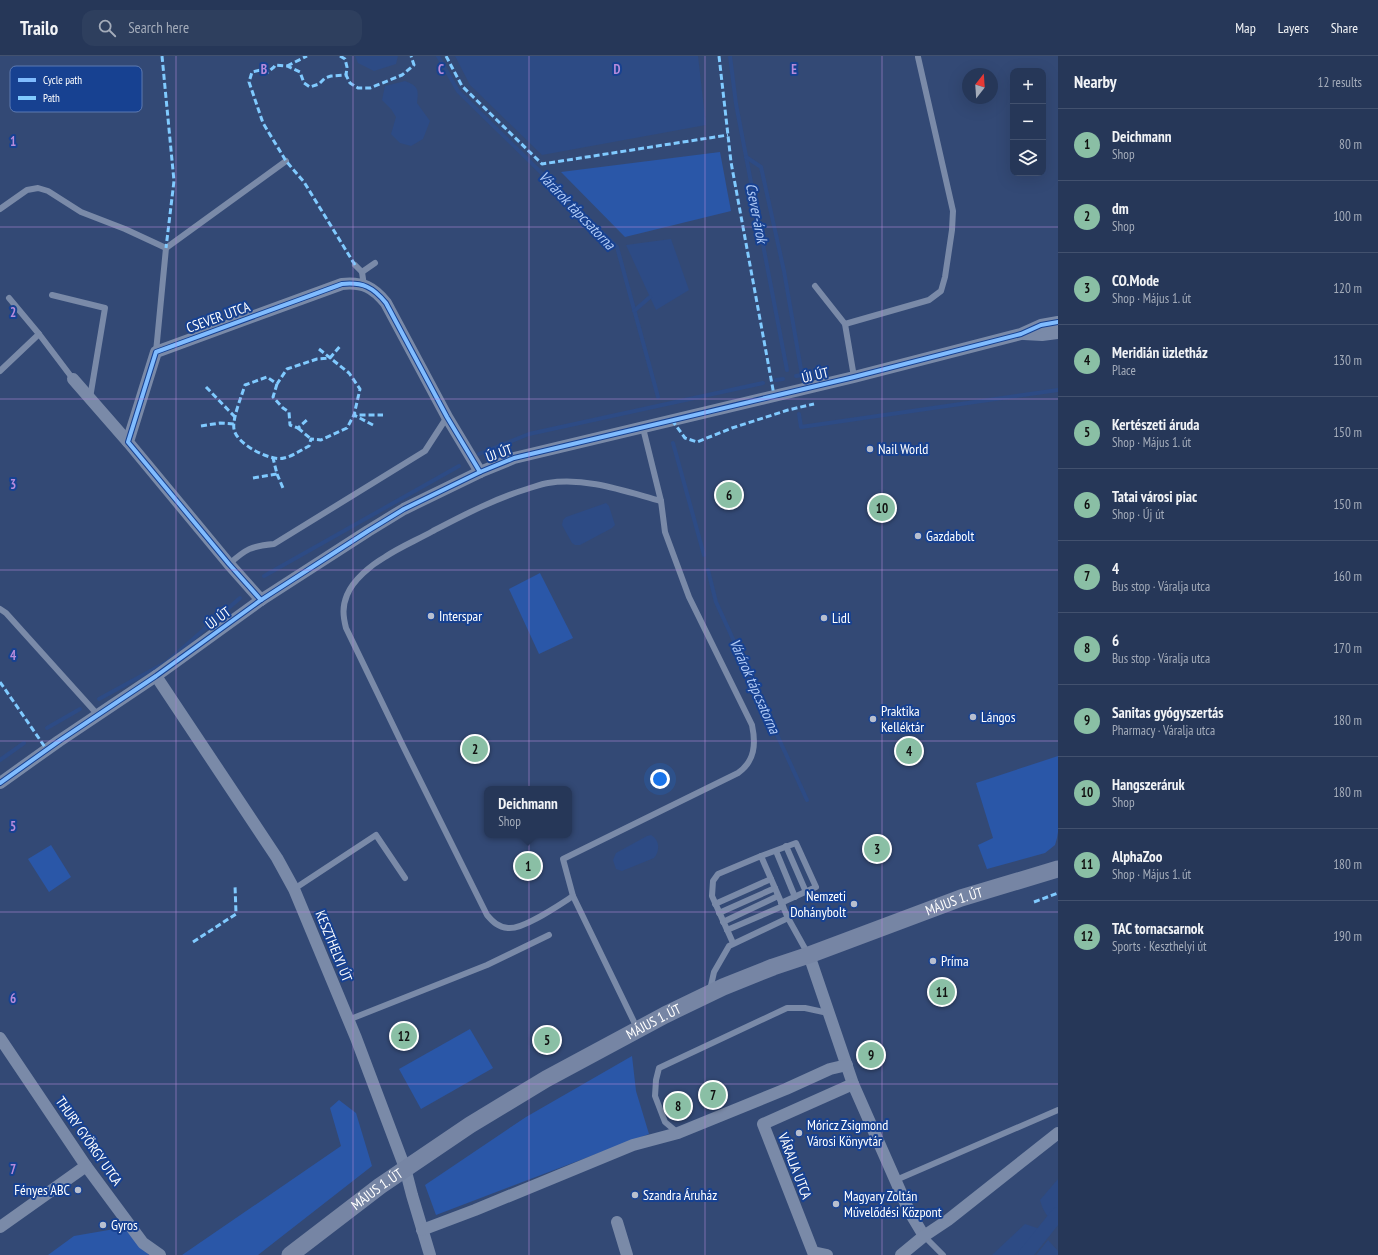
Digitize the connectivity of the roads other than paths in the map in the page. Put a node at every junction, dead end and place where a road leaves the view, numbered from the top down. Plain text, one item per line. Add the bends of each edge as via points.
1 (918, 57) dead end
2 (286, 161) dead end
3 (0, 209) edge
4 (166, 248) junction
5 (375, 263) dead end
6 (355, 265) dead end
7 (362, 272) junction
8 (364, 286) junction
9 (815, 286) dead end
10 (52, 295) dead end
11 (9, 298) dead end
12 (1058, 322) edge
13 (845, 324) junction
14 (1058, 333) edge
15 (39, 334) junction
16 (1021, 334) junction
17 (156, 352) junction
18 (1, 369) edge
19 (854, 377) junction
20 (73, 379) joint
21 (90, 399) junction
22 (447, 417) junction
23 (643, 428) junction
24 (128, 442) junction
25 (480, 472) junction
26 (661, 501) junction
27 (230, 564) junction
28 (261, 600) junction
29 (0, 609) edge
30 (156, 676) junction
31 (98, 716) junction
32 (0, 783) edge
33 (786, 846) junction
34 (776, 851) junction
35 (761, 856) junction
36 (1058, 869) edge
37 (405, 878) dead end
38 (771, 879) junction
39 (775, 888) junction
40 (294, 889) junction
41 (806, 892) junction
42 (573, 896) junction
43 (778, 896) junction
44 (795, 897) junction
45 (715, 904) junction
46 (782, 904) junction
47 (719, 913) junction
48 (788, 918) junction
49 (723, 922) junction
50 (727, 930) junction
51 (549, 935) dead end
52 (733, 944) junction
53 (809, 955) junction
54 (709, 994) junction
55 (829, 1013) junction
56 (348, 1020) junction
57 (638, 1029) junction
58 (0, 1038) edge
59 (847, 1065) junction
60 (853, 1084) junction
61 (1058, 1110) edge
62 (678, 1133) junction
63 (1058, 1133) edge
64 (86, 1166) junction
65 (405, 1168) junction
66 (896, 1180) junction
67 (617, 1222) dead end
68 (0, 1227) edge
69 (422, 1230) junction
70 (924, 1236) junction
71 (160, 1255) edge
72 (290, 1255) edge
73 (430, 1255) edge
74 (627, 1255) edge
75 (827, 1255) edge
76 (901, 1255) edge
77 (943, 1255) edge

1 - 13 lane via 953,211 941,291 929,300
2 - 4 lane
3 - 4 lane via 27,190 38,188 48,191 81,212 125,228
4 - 17 lane
5 - 7 lane
6 - 7 lane
7 - 8 lane
8 - 17 street, CSEVER UTCA via 342,284
8 - 22 street, CSEVER UTCA via 376,292 386,303
9 - 13 lane
10 - 21 lane via 106,308
11 - 15 lane
12 - 16 street, ÚJ ÚT via 1041,325
13 - 19 lane
14 - 16 street, ÚJ ÚT
15 - 18 lane
15 - 20 lane
16 - 19 street, ÚJ ÚT
17 - 24 street
19 - 23 street, ÚJ ÚT
20 - 21 street
21 - 24 street
22 - 25 street, CSEVER UTCA
22 - 27 lane via 425,451 274,544 246,550
23 - 25 street, ÚJ ÚT via 514,458
23 - 26 lane
24 - 27 street
25 - 28 street, ÚJ ÚT via 404,508
26 - 42 lane via 665,532 689,597 752,726 754,747 748,765 738,773 563,859
26 - 42 lane via 612,487 583,482 548,483 516,493 477,508 384,557 352,587 343,607 346,628 487,915 500,926 514,928
27 - 28 street
28 - 30 street, ÚJ ÚT
29 - 31 lane
30 - 31 street, ÚJ ÚT
30 - 40 street, KESZTHELYI ÚT via 277,858
31 - 32 street, ÚJ ÚT
33 - 34 lane
33 - 41 lane
33 - 41 lane via 796,843 816,887
34 - 35 lane
34 - 44 lane
35 - 38 lane
35 - 45 lane via 718,874 711,890
36 - 53 main road, MÁJUS 1. ÚT via 961,898
37 - 40 lane via 376,835
38 - 39 lane
38 - 45 lane
39 - 43 lane
39 - 47 lane
40 - 56 street, KESZTHELYI ÚT
41 - 44 lane
42 - 57 lane
43 - 46 lane
43 - 49 lane
44 - 46 lane
45 - 47 lane
46 - 48 lane
46 - 50 lane
47 - 49 lane
48 - 52 lane
48 - 53 lane
49 - 50 lane
50 - 52 lane
51 - 56 lane via 487,965
52 - 54 lane via 728,946 714,972
53 - 54 main road, MÁJUS 1. ÚT
53 - 55 street
54 - 57 main road, MÁJUS 1. ÚT
55 - 59 street
55 - 62 lane via 805,1008 787,1008 659,1068 655,1096 665,1122
56 - 65 street, KESZTHELYI ÚT
57 - 65 main road, MÁJUS 1. ÚT via 546,1079
58 - 64 street, THURY GYÖRGY UTCA
59 - 60 street
59 - 62 street via 830,1069
60 - 66 street
60 - 75 street, VÁRALJA UTCA via 763,1124 813,1252
61 - 66 lane
62 - 69 street via 632,1145
63 - 70 street
64 - 68 street
64 - 71 street, THURY GYÖRGY UTCA via 143,1243
65 - 69 street, KESZTHELYI ÚT
65 - 72 main road, MÁJUS 1. ÚT
66 - 70 street
67 - 74 street
69 - 73 street, KESZTHELYI ÚT
70 - 76 street
70 - 77 lane

